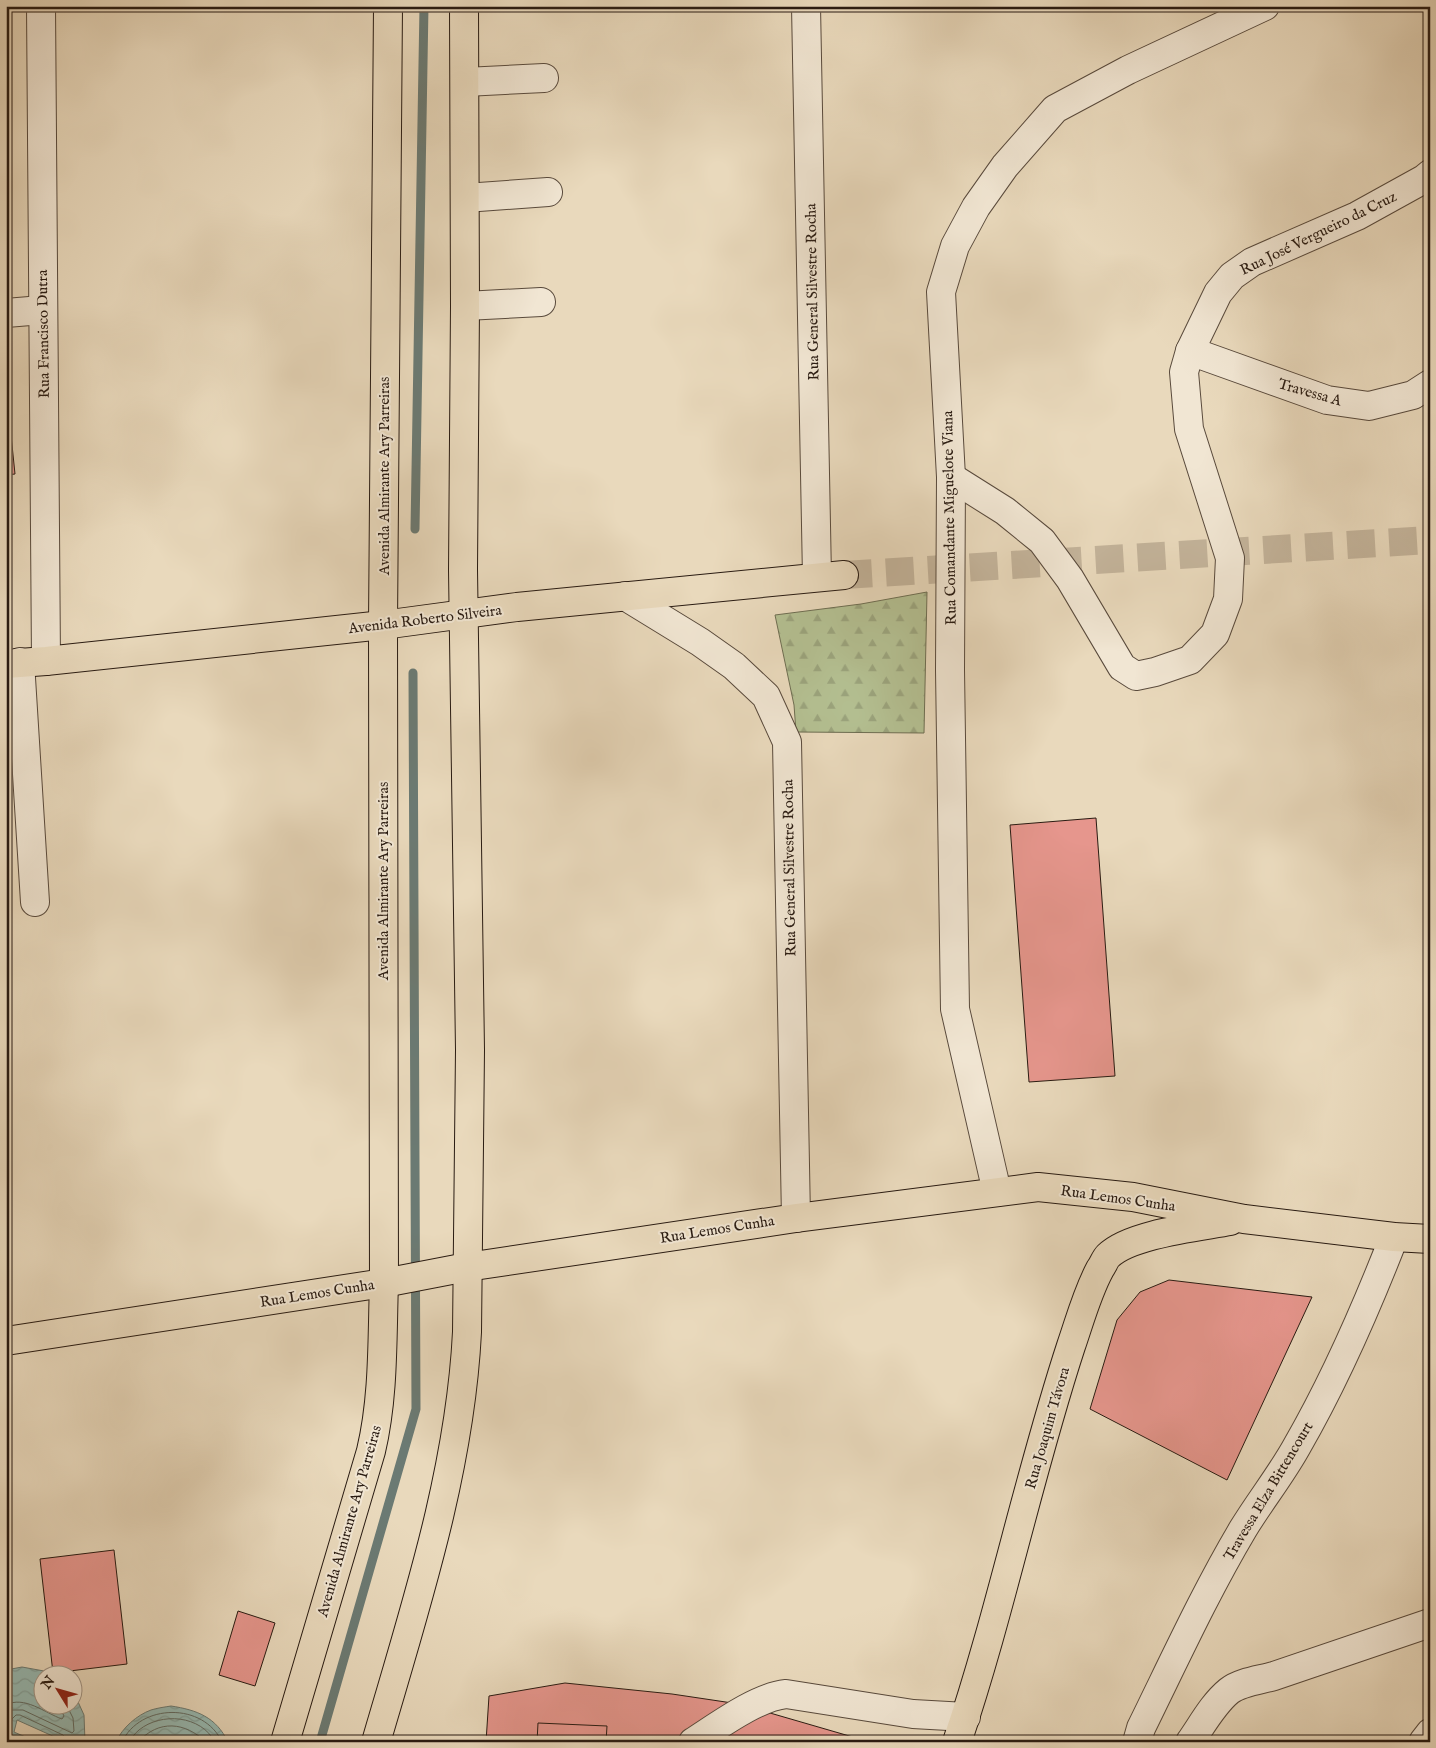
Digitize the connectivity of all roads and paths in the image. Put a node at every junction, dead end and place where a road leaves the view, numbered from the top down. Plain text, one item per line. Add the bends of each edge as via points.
1 (41, 6) edge
2 (388, 6) edge
3 (464, 6) edge
4 (806, 6) edge
5 (1265, 6) edge
6 (544, 78) dead end
7 (465, 82) junction
8 (1430, 174) edge
9 (548, 192) dead end
10 (465, 198) junction
11 (541, 302) dead end
12 (465, 306) junction
13 (42, 310) junction
14 (6, 313) edge
15 (1190, 352) junction
16 (1430, 384) edge
17 (951, 477) junction
18 (844, 575) tunnel mouth
19 (817, 577) junction
20 (625, 596) junction
21 (464, 614) junction
22 (383, 625) junction
23 (24, 663) edge
24 (35, 902) dead end
25 (996, 1192) junction
26 (796, 1218) junction
27 (1244, 1219) junction
28 (1394, 1237) junction
29 (1430, 1239) edge
30 (467, 1267) junction
31 (396, 1280) junction
32 (6, 1341) edge
33 (1430, 1623) edge
34 (961, 1729) edge
35 (1430, 1733) edge
36 (285, 1742) edge
37 (376, 1742) edge
38 (693, 1742) edge
39 (1137, 1742) edge
40 (1190, 1742) edge
41 (1423, 1742) edge

1 - 13 street, Rua Francisco Dutra
2 - 22 main road, Avenida Almirante Ary Parreiras
3 - 7 main road
4 - 19 street, Rua General Silvestre Rocha
5 - 17 street, Rua Comandante Miguelote Viana via 1128,70 1056,110 1005,166 976,207 955,246 942,292
6 - 7 street
7 - 10 main road
8 - 15 street, Rua José Vergueiro da Cruz via 1357,216 1252,262 1232,276 1218,293
9 - 10 street
10 - 12 main road
11 - 12 street
12 - 21 main road
13 - 14 street
13 - 23 street, Rua Francisco Dutra
15 - 16 street, Travessa A via 1327,400 1369,406 1412,395
15 - 17 street, Rua José Vergueiro da Cruz via 1184,372 1189,429 1230,558 1228,599 1215,634 1190,660 1136,676 1122,667 1070,579 1042,541 1005,511
17 - 25 street, Rua Comandante Miguelote Viana via 955,1009
18 - 19 main road, Avenida Roberto Silveira
19 - 20 main road, Avenida Roberto Silveira
20 - 21 main road, Avenida Roberto Silveira
20 - 26 street, Rua General Silvestre Rocha via 734,666 766,696 786,742
21 - 22 main road, Avenida Roberto Silveira
21 - 30 main road via 470,1050
22 - 23 main road, Avenida Roberto Silveira
22 - 31 main road, Avenida Almirante Ary Parreiras
23 - 24 street, Rua Francisco Dutra
25 - 26 main road, Rua Lemos Cunha
25 - 27 main road, Rua Lemos Cunha via 1038,1187 1133,1197
26 - 30 main road, Rua Lemos Cunha
27 - 28 main road, Rua Lemos Cunha
27 - 34 main road, Rua Joaquim Távora via 1128,1242 1107,1256 1094,1282 1066,1363
28 - 29 main road, Rua Lemos Cunha
28 - 39 street, Travessa Elza Bittencourt via 1374,1289 1328,1387 1296,1447 1205,1598
30 - 31 main road, Rua Lemos Cunha
30 - 37 main road via 464,1374 439,1521
31 - 32 main road, Rua Lemos Cunha
31 - 36 main road, Avenida Almirante Ary Parreiras via 378,1422 371,1452
33 - 40 street via 1230,1690
34 - 38 street via 913,1714 786,1694 774,1695
35 - 41 street

